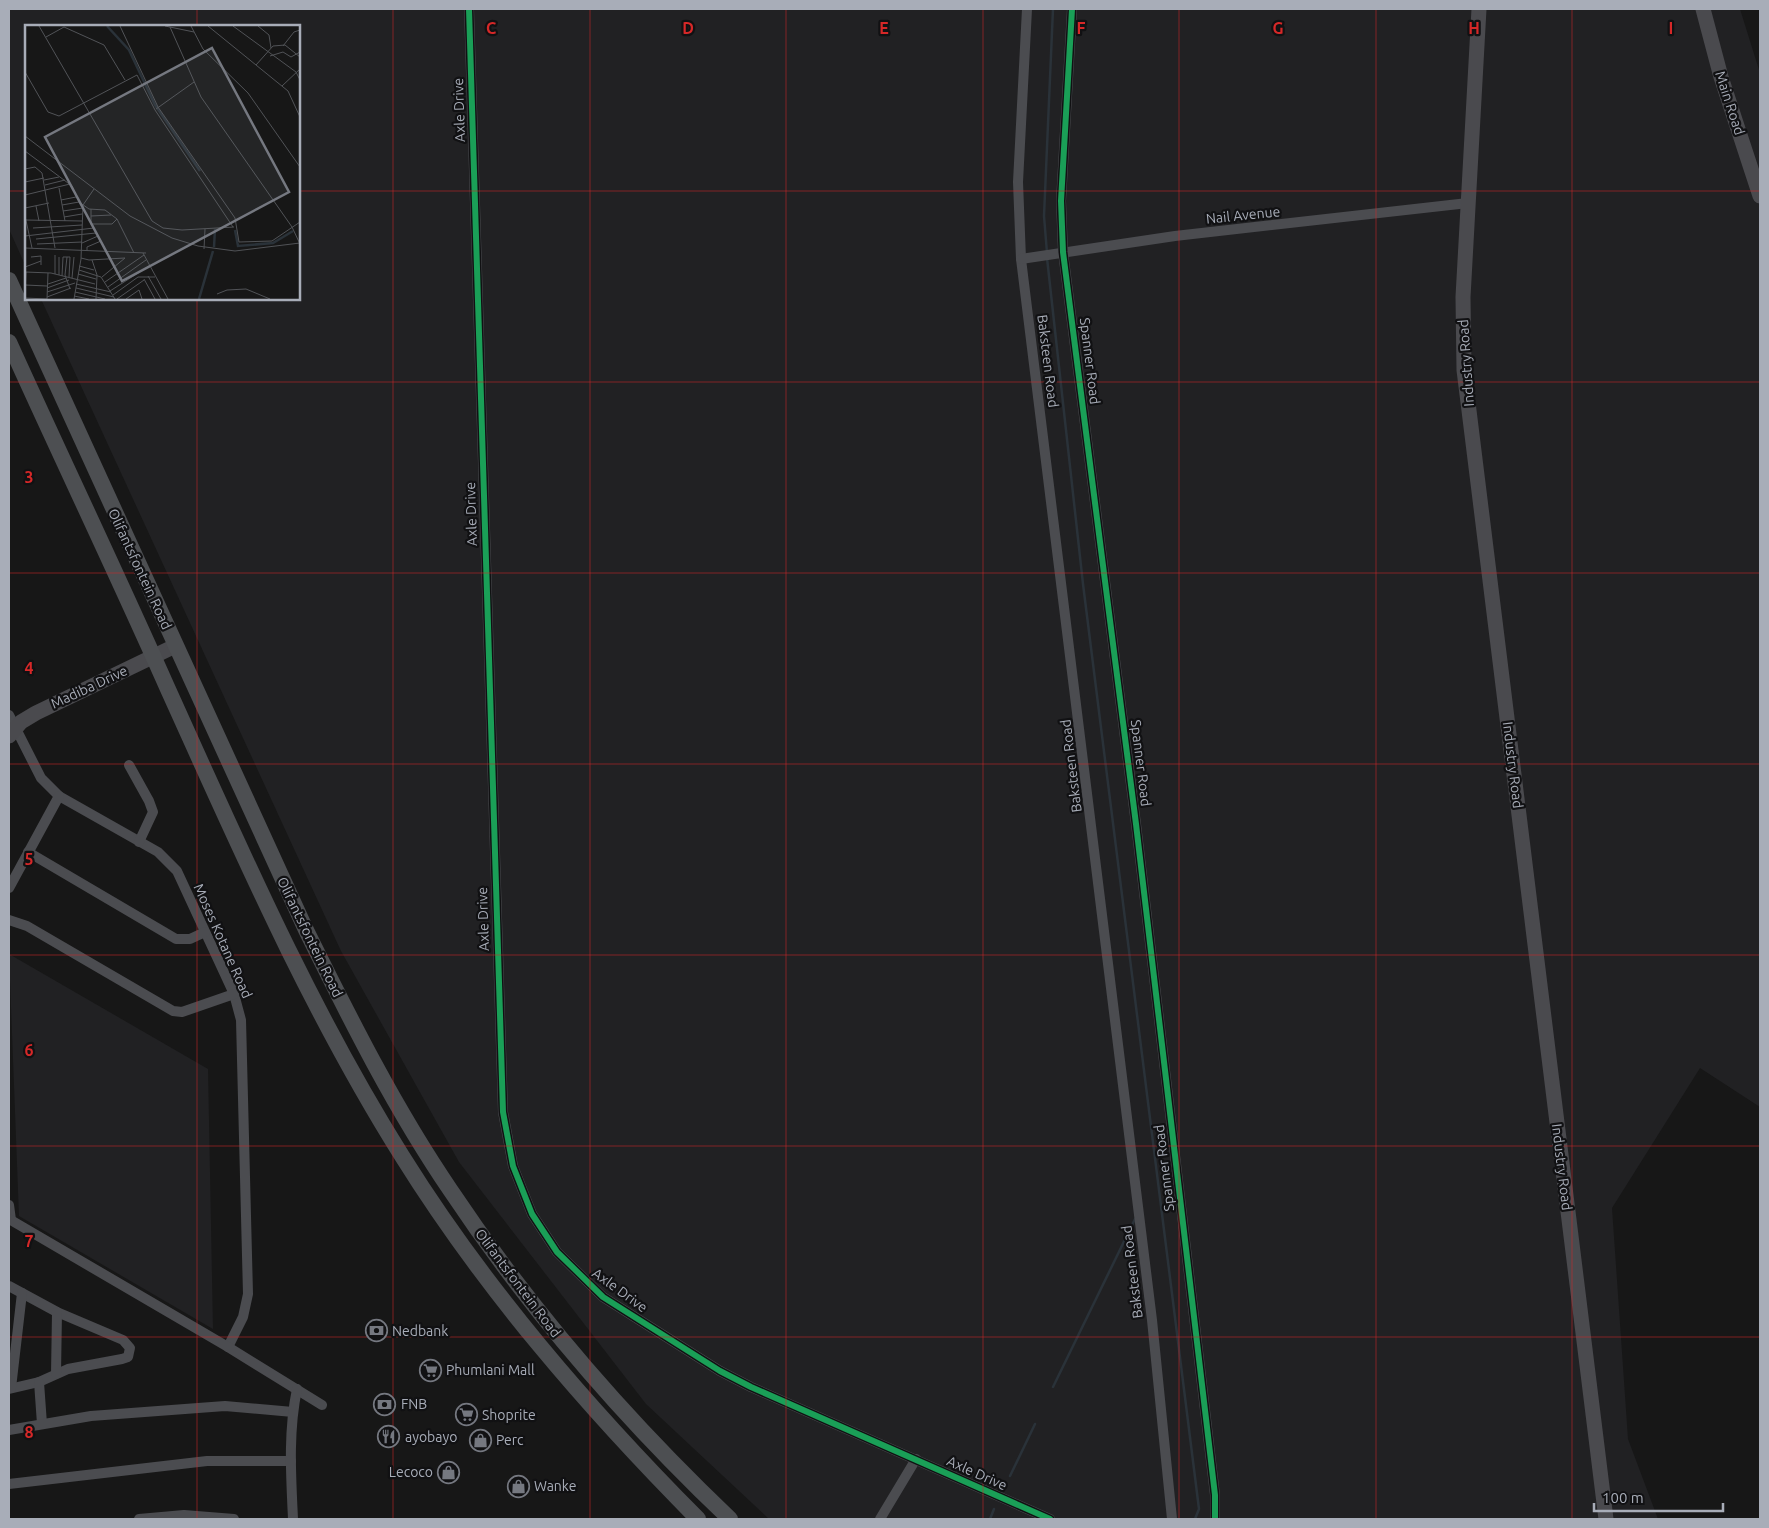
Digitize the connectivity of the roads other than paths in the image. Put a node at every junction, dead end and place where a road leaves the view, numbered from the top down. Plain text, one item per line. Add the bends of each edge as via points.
1 (469, 9) edge
2 (1027, 9) edge
3 (1072, 9) edge
4 (1479, 9) edge
5 (1703, 9) edge
6 (1760, 196) edge
7 (1468, 203) junction
8 (1063, 252) junction
9 (1021, 259) junction
10 (9, 280) edge
11 (9, 342) edge
12 (175, 646) junction
13 (154, 658) junction
14 (11, 726) edge
15 (129, 765) dead end
16 (59, 796) junction
17 (139, 842) junction
18 (28, 852) junction
19 (9, 888) edge
20 (9, 920) edge
21 (205, 932) junction
22 (234, 994) junction
23 (9, 1205) edge
24 (10, 1220) edge
25 (9, 1286) edge
26 (22, 1293) junction
27 (56, 1312) junction
28 (228, 1347) junction
29 (56, 1374) junction
30 (39, 1382) junction
31 (10, 1388) edge
32 (297, 1389) junction
33 (322, 1405) dead end
34 (292, 1412) junction
35 (42, 1424) junction
36 (9, 1430) edge
37 (916, 1459) junction
38 (291, 1461) junction
39 (9, 1484) edge
40 (139, 1519) edge
41 (234, 1519) edge
42 (292, 1519) edge
43 (698, 1519) edge
44 (730, 1519) edge
45 (880, 1519) edge
46 (1050, 1519) edge
47 (1172, 1519) edge
48 (1215, 1519) edge
49 (1606, 1519) edge

1 - 37 street, Axle Drive via 498,997 503,1112 512,1166 532,1214 546,1236 574,1270 603,1297 720,1371
2 - 9 street, Baksteen Road via 1018,182
3 - 8 street, Spanner Road via 1061,201
4 - 7 street, Industry Road
5 - 6 street, Main Road via 1721,77
7 - 8 street, Nail Avenue
7 - 49 street, Industry Road via 1462,315 1464,370
8 - 9 street, Nail Avenue
8 - 48 street, Spanner Road via 1137,833 1215,1495
9 - 47 street, Baksteen Road via 1152,1320
10 - 12 main road, Olifantsfontein Road
11 - 13 main road, Olifantsfontein Road
12 - 13 street, Madiba Drive
12 - 44 main road, Olifantsfontein Road via 352,1024 450,1191 521,1290 601,1388
13 - 14 street, Madiba Drive
13 - 43 main road, Olifantsfontein Road via 330,1032 403,1158 458,1239 538,1344 584,1400
14 - 16 street, Moses Kotane Road via 41,778
15 - 17 street via 153,812
16 - 17 street, Moses Kotane Road
16 - 18 street
17 - 21 street, Moses Kotane Road via 171,863
18 - 19 street
18 - 21 street via 176,939 190,939
20 - 22 street via 27,926 173,1011 182,1012
21 - 22 street, Moses Kotane Road
22 - 28 street, Moses Kotane Road via 241,1020 248,1294 243,1317
23 - 24 street
24 - 28 street
25 - 26 street
26 - 27 street
26 - 31 street
27 - 29 street
27 - 29 street via 123,1340 128,1343 130,1353 122,1359
28 - 32 street
29 - 30 street
30 - 31 street
30 - 35 street
32 - 33 street
32 - 34 street
34 - 35 street via 231,1405 91,1416
34 - 38 street
35 - 36 street
37 - 45 street
37 - 46 street, Axle Drive
38 - 39 street via 207,1461
38 - 42 street
40 - 41 street via 184,1515

